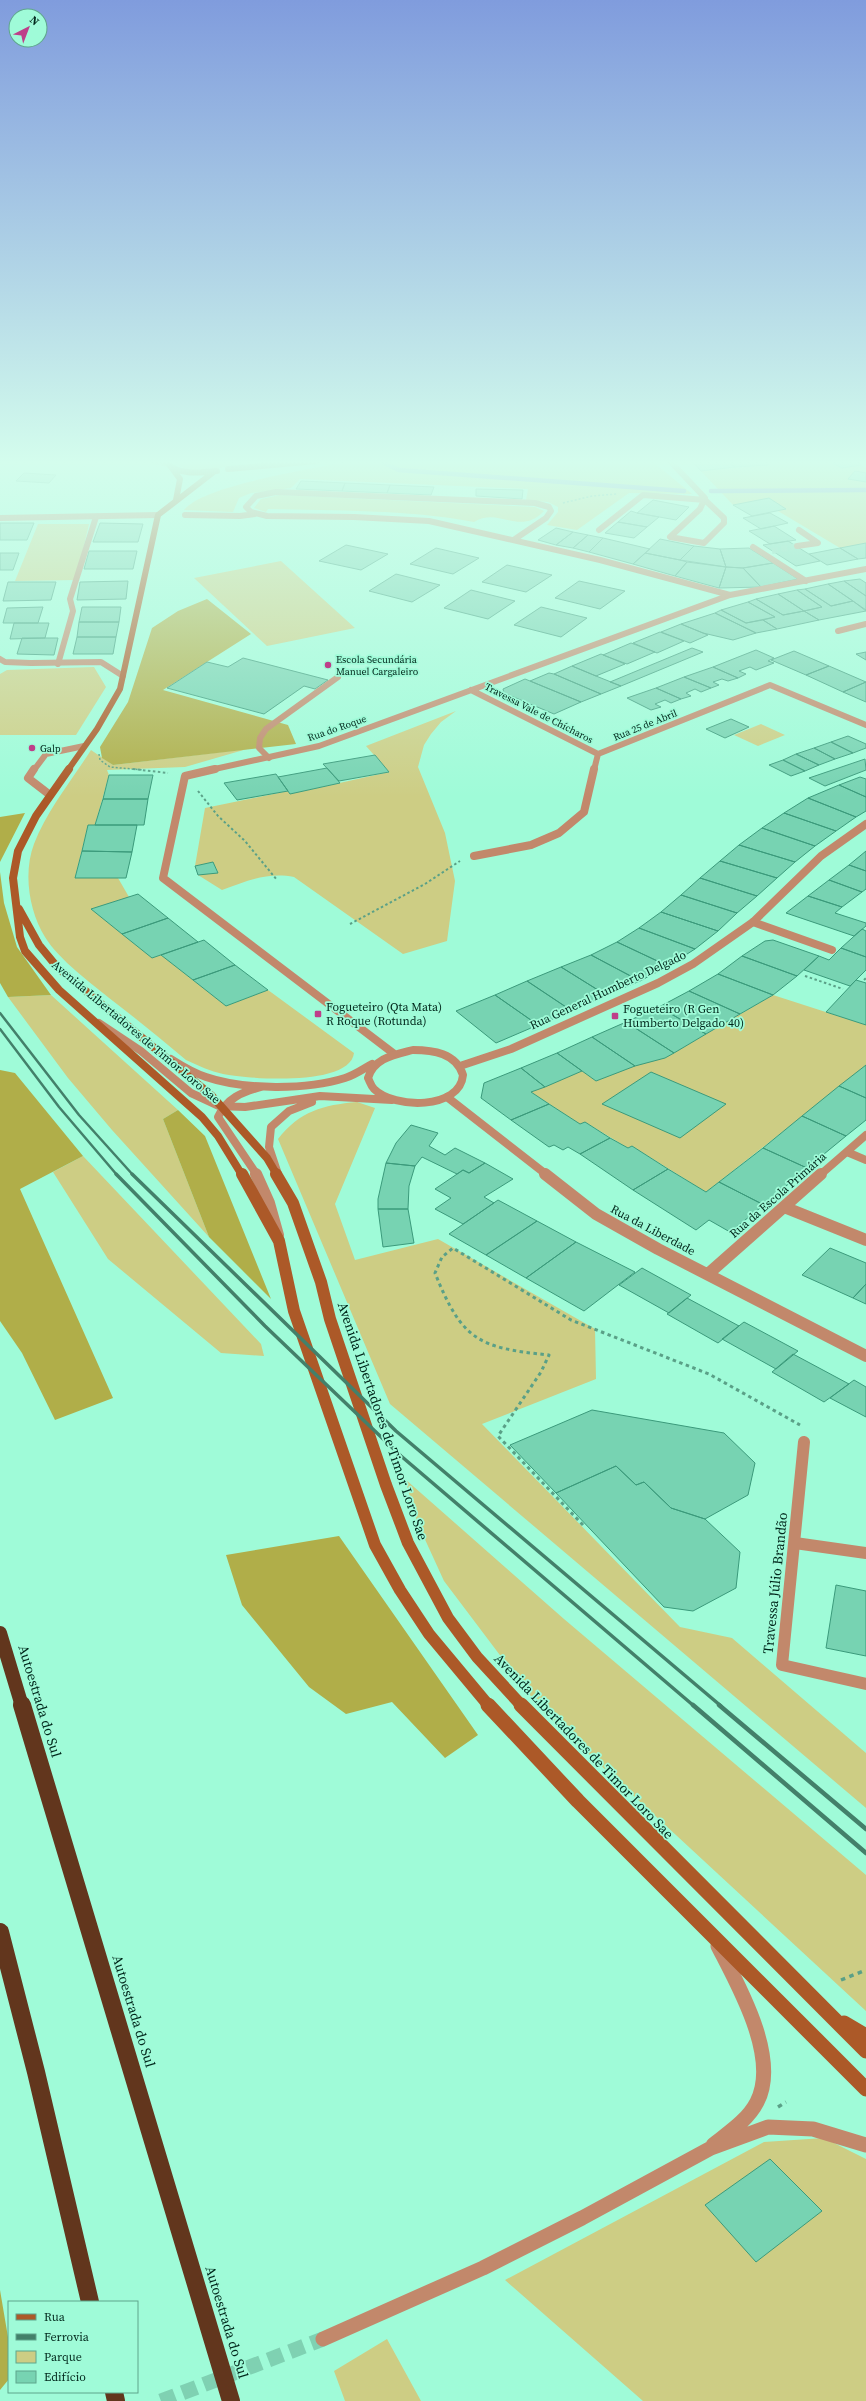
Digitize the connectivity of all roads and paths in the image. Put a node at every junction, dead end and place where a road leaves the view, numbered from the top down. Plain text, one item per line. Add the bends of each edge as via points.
1 (78, 573) edge
2 (146, 573) edge
3 (646, 573) edge
4 (794, 573) edge
5 (846, 573) edge
6 (806, 581) junction
7 (730, 595) junction
8 (866, 624) edge
9 (838, 631) dead end
10 (0, 659) edge
11 (58, 664) junction
12 (123, 676) junction
13 (338, 678) dead end
14 (471, 690) junction
15 (866, 726) edge
16 (97, 729) junction
17 (84, 746) junction
18 (598, 754) junction
19 (269, 758) junction
20 (184, 776) junction
21 (50, 796) junction
22 (866, 824) edge
23 (474, 856) joint
24 (277, 880) dead end
25 (14, 896) junction
26 (753, 922) junction
27 (350, 924) dead end
28 (832, 950) dead end
29 (805, 976) dead end
30 (843, 988) dead end
31 (89, 1017) junction
32 (393, 1053) junction
33 (170, 1058) junction
34 (374, 1063) junction
35 (460, 1066) junction
36 (275, 1084) junction
37 (334, 1096) junction
38 (447, 1097) junction
39 (392, 1100) junction
40 (223, 1106) junction
41 (866, 1135) edge
42 (847, 1152) junction
43 (866, 1160) edge
44 (281, 1182) junction
45 (784, 1207) junction
46 (866, 1240) edge
47 (279, 1241) junction
48 (708, 1274) junction
49 (866, 1356) edge
50 (804, 1442) joint
51 (583, 1525) dead end
52 (795, 1543) junction
53 (866, 1553) edge
54 (0, 1633) edge
55 (866, 1684) edge
56 (0, 1932) edge
57 (713, 1936) junction
58 (866, 1970) edge
59 (841, 1980) dead end
60 (824, 2010) junction
61 (866, 2036) edge
62 (866, 2051) edge
63 (866, 2089) edge
64 (866, 2145) edge
65 (710, 2148) junction
66 (90, 2301) edge
67 (323, 2339) tunnel mouth
68 (232, 2401) edge

1 - 11 street via 70,599 73,611
2 - 12 main road, Avenida Libertadores de Timor Loro Sae
3 - 7 street
4 - 6 street
5 - 6 street, Rua do Roque
6 - 7 street, Rua do Roque
7 - 14 street, Rua do Roque
8 - 9 street
10 - 11 street via 17,663
11 - 12 street via 102,662
12 - 16 main road, Avenida Libertadores de Timor Loro Sae via 120,689
13 - 19 street via 266,728 260,738 259,748
14 - 18 street, Travessa Vale de Chícharos
14 - 19 street, Rua do Roque via 339,740
15 - 18 street, Rua 25 de Abril via 770,685
16 - 17 main road, Avenida Libertadores de Timor Loro Sae
16 - 20 path via 109,738 107,745 99,753 100,760 110,767
17 - 21 main road, Avenida Libertadores de Timor Loro Sae
17 - 21 street via 46,754 28,778
18 - 23 street via 584,812 559,833 530,845
19 - 20 street, Rua do Roque
20 - 24 path via 218,816 245,841
20 - 32 street via 163,878
21 - 25 main road, Avenida Libertadores de Timor Loro Sae via 36,816 18,851 13,878
22 - 26 street, Rua General Humberto Delgado via 821,856
23 - 27 path via 456,862 425,884
25 - 31 main road, Avenida Libertadores de Timor Loro Sae via 25,950 43,974
25 - 33 main road, Avenida Libertadores de Timor Loro Sae via 25,923 49,958 89,994
26 - 28 street
26 - 35 street, Rua General Humberto Delgado via 693,964 658,983 511,1049
29 - 30 path
31 - 40 street, Avenida Libertadores de Timor Loro Sae via 135,1045 206,1102
31 - 47 main road, Avenida Libertadores de Timor Loro Sae via 202,1117 241,1173
32 - 34 street
32 - 35 street via 429,1051 443,1054
33 - 36 street via 197,1073 217,1080
33 - 40 main road, Avenida Libertadores de Timor Loro Sae
34 - 36 street via 331,1082
34 - 39 street via 368,1071 367,1079 371,1088
35 - 38 street via 464,1078 460,1086
36 - 40 street via 247,1090
37 - 39 street via 364,1096
37 - 40 street via 289,1099 247,1106
37 - 44 street via 301,1104 271,1128 269,1147
38 - 39 street via 424,1103
38 - 48 street, Rua da Liberdade via 596,1214
40 - 44 main road, Avenida Libertadores de Timor Loro Sae via 267,1158
40 - 47 street, Avenida Libertadores de Timor Loro Sae via 218,1117 267,1192 272,1204
41 - 42 street, Rua da Escola Primária
42 - 43 street
42 - 45 street, Rua da Escola Primária
44 - 60 main road, Avenida Libertadores de Timor Loro Sae via 292,1203 316,1269 332,1326 408,1543 448,1618 477,1657 509,1693
45 - 46 street
45 - 48 street, Rua da Escola Primária
47 - 57 main road, Avenida Libertadores de Timor Loro Sae via 294,1311 325,1407 375,1545 400,1590 429,1634 473,1689 578,1801
48 - 49 street, Rua da Liberdade
50 - 51 path via 807,1429 709,1374 571,1320 453,1248 442,1257 435,1273 458,1322 472,1337 487,1346 549,1355 541,1372 498,1436
50 - 52 street, Travessa Júlio Brandão
52 - 53 street
52 - 55 street, Travessa Júlio Brandão via 782,1665
54 - 68 highway, Autoestrada do Sul
56 - 66 highway
57 - 63 main road, Avenida Libertadores de Timor Loro Sae
57 - 65 street via 756,2028 764,2069 763,2085 757,2100 745,2117
58 - 59 path
60 - 61 main road
60 - 62 main road, Avenida Libertadores de Timor Loro Sae
64 - 65 street via 813,2129 768,2127
65 - 67 street via 582,2218 483,2268

